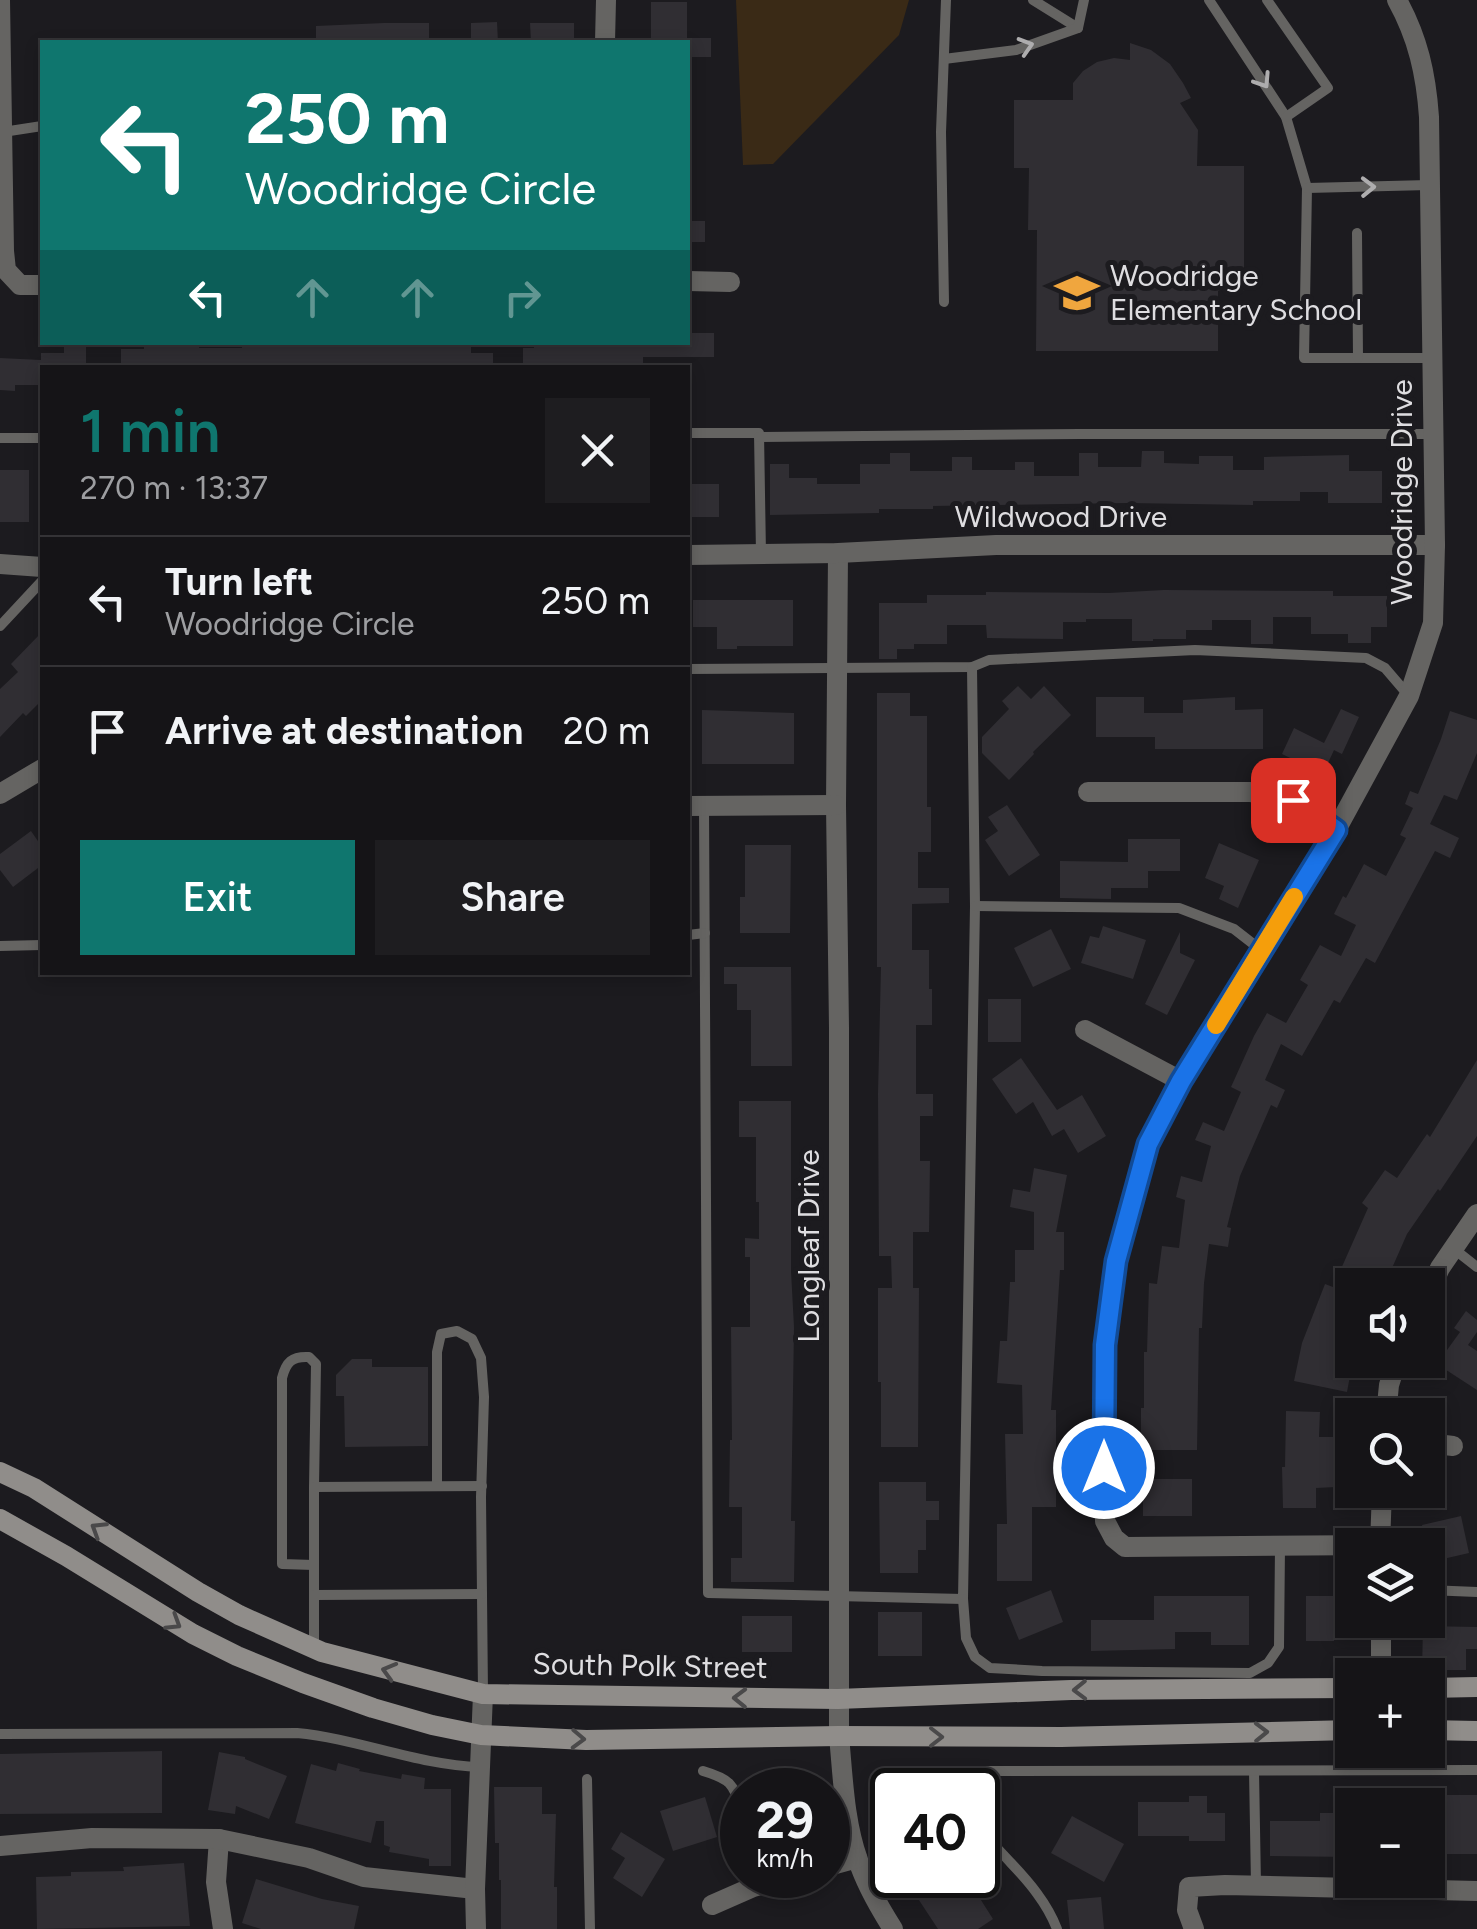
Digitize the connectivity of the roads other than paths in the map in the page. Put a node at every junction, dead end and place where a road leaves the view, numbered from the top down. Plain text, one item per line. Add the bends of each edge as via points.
1 (0, 0) edge
2 (606, 0) edge
3 (946, 0) edge
4 (1033, 0) edge
5 (1084, 0) edge
6 (1209, 0) edge
7 (1267, 0) edge
8 (1397, 0) edge
9 (1078, 28) junction
10 (605, 40) edge
11 (944, 59) junction
12 (1286, 117) junction
13 (40, 126) edge
14 (2, 132) edge
15 (1430, 185) junction
16 (1307, 188) junction
17 (1358, 233) dead end
18 (690, 281) edge
19 (730, 282) dead end
20 (40, 285) edge
21 (944, 302) dead end
22 (1358, 358) junction
23 (1431, 358) junction
24 (690, 433) edge
25 (1432, 434) junction
26 (759, 437) junction
27 (0, 438) edge
28 (40, 438) edge
29 (1435, 545) junction
30 (838, 553) junction
31 (761, 554) junction
32 (690, 555) edge
33 (0, 564) edge
34 (40, 567) edge
35 (40, 582) edge
36 (0, 626) edge
37 (838, 667) junction
38 (972, 667) junction
39 (690, 669) edge
40 (1409, 696) junction
41 (40, 769) edge
42 (1088, 792) dead end
43 (0, 794) edge
44 (836, 804) junction
45 (696, 806) edge
46 (1336, 830) junction
47 (976, 906) junction
48 (705, 932) junction
49 (690, 935) edge
50 (40, 945) edge
51 (0, 946) edge
52 (1262, 951) junction
53 (1085, 1030) dead end
54 (1181, 1081) junction
55 (1477, 1214) edge
56 (1453, 1248) junction
57 (1477, 1267) edge
58 (1440, 1268) edge
59 (1445, 1445) edge
60 (1453, 1446) dead end
61 (0, 1472) edge
62 (314, 1486) junction
63 (437, 1486) junction
64 (482, 1486) junction
65 (0, 1519) edge
66 (1335, 1545) edge
67 (1280, 1546) junction
68 (314, 1565) junction
69 (1445, 1591) edge
70 (1477, 1592) edge
71 (482, 1594) junction
72 (314, 1595) junction
73 (838, 1595) junction
74 (963, 1599) junction
75 (314, 1648) junction
76 (1335, 1688) edge
77 (1445, 1688) edge
78 (1477, 1688) edge
79 (484, 1694) junction
80 (838, 1699) junction
81 (1335, 1730) edge
82 (1445, 1730) edge
83 (1477, 1731) edge
84 (0, 1734) edge
85 (481, 1735) junction
86 (839, 1736) junction
87 (480, 1768) junction
88 (1254, 1770) junction
89 (1477, 1770) edge
90 (703, 1771) dead end
91 (1000, 1771) edge
92 (720, 1776) edge
93 (587, 1779) dead end
94 (219, 1839) junction
95 (0, 1846) edge
96 (1000, 1852) edge
97 (857, 1858) junction
98 (850, 1860) edge
99 (1256, 1886) junction
100 (475, 1890) junction
101 (1477, 1892) edge
102 (727, 1898) edge
103 (712, 1905) dead end
104 (224, 1929) edge
105 (476, 1929) edge
106 (590, 1929) edge
107 (893, 1929) edge
108 (1058, 1929) edge
109 (1194, 1929) edge

1 - 14 street
2 - 10 street
3 - 11 lane
4 - 9 lane
5 - 9 lane
6 -> 12 lane
7 - 12 lane via 1328,88
8 - 15 street, Woodridge Drive via 1420,50 1426,82
11 -> 9 lane via 1016,50
11 - 21 lane
12 - 16 lane
13 - 14 lane
14 - 20 street via 6,270 20,285
16 -> 15 lane
15 - 23 street, Woodridge Drive
16 - 22 lane via 1304,358
17 - 22 lane
18 - 19 street
22 - 23 lane
23 - 25 street, Woodridge Drive
24 - 26 lane
25 - 26 lane
25 - 29 street, Woodridge Drive
26 - 31 lane
27 - 28 lane
29 - 30 street, Wildwood Drive via 996,545
29 - 40 street, Woodridge Drive via 1433,623
30 - 31 street, Wildwood Drive
30 - 37 street, Longleaf Drive
31 - 32 street, Wildwood Drive
33 - 34 street
35 - 36 lane
37 - 38 lane
37 - 39 lane
37 - 44 street, Longleaf Drive
38 - 40 lane via 989,660 1195,650 1366,658 1385,668
38 - 47 lane
40 - 46 street, Woodridge Drive
41 - 43 street
42 - 46 street via 1250,792 1293,800
44 - 45 street
44 - 73 street, Longleaf Drive
45 - 48 lane
46 - 52 street, Woodridge Drive
47 - 52 lane via 1179,908 1234,929
47 - 74 lane
48 - 49 lane
48 - 73 lane via 708,1592
50 - 51 lane
52 - 54 street, Woodridge Drive
53 - 54 street
54 - 67 street, Woodridge Drive via 1148,1144 1116,1261 1105,1345 1104,1521 1125,1546
55 - 56 street
56 - 57 lane
56 - 58 street
59 - 60 street
75 -> 61 main road, South Polk Street via 239,1615
62 - 63 lane
62 - 68 lane
62 - 68 lane via 316,1364 298,1357 282,1378 282,1564
63 - 64 lane
63 - 64 lane via 436,1352 441,1334 457,1331 472,1339 481,1358
64 - 71 lane
65 -> 85 main road via 237,1656 374,1708
66 - 67 street, Woodridge Drive
67 - 74 lane via 1280,1647 1250,1673 990,1668 966,1638
68 - 72 lane
69 - 70 lane
71 - 72 lane
71 - 79 lane
72 - 75 lane
73 - 74 lane
73 - 80 street, Longleaf Drive
79 -> 75 main road, South Polk Street
76 -> 80 main road, South Polk Street
77 - 78 main road
80 -> 79 main road, South Polk Street
79 - 85 street
80 - 86 street, Longleaf Drive
86 -> 81 main road
82 - 83 main road
84 - 87 lane via 298,1733
85 -> 86 main road
85 - 87 street
86 - 97 street, Longleaf Drive
87 - 100 street
88 - 89 lane
88 - 91 lane
88 - 99 lane
90 - 92 lane
93 - 106 lane
94 - 95 street via 92,1838
94 - 100 street via 364,1877
94 - 104 street via 216,1882
96 - 108 lane
97 - 98 street
97 - 107 street, Longleaf Drive
99 - 101 street
99 - 109 street via 1189,1887
100 - 105 street
102 - 103 street

